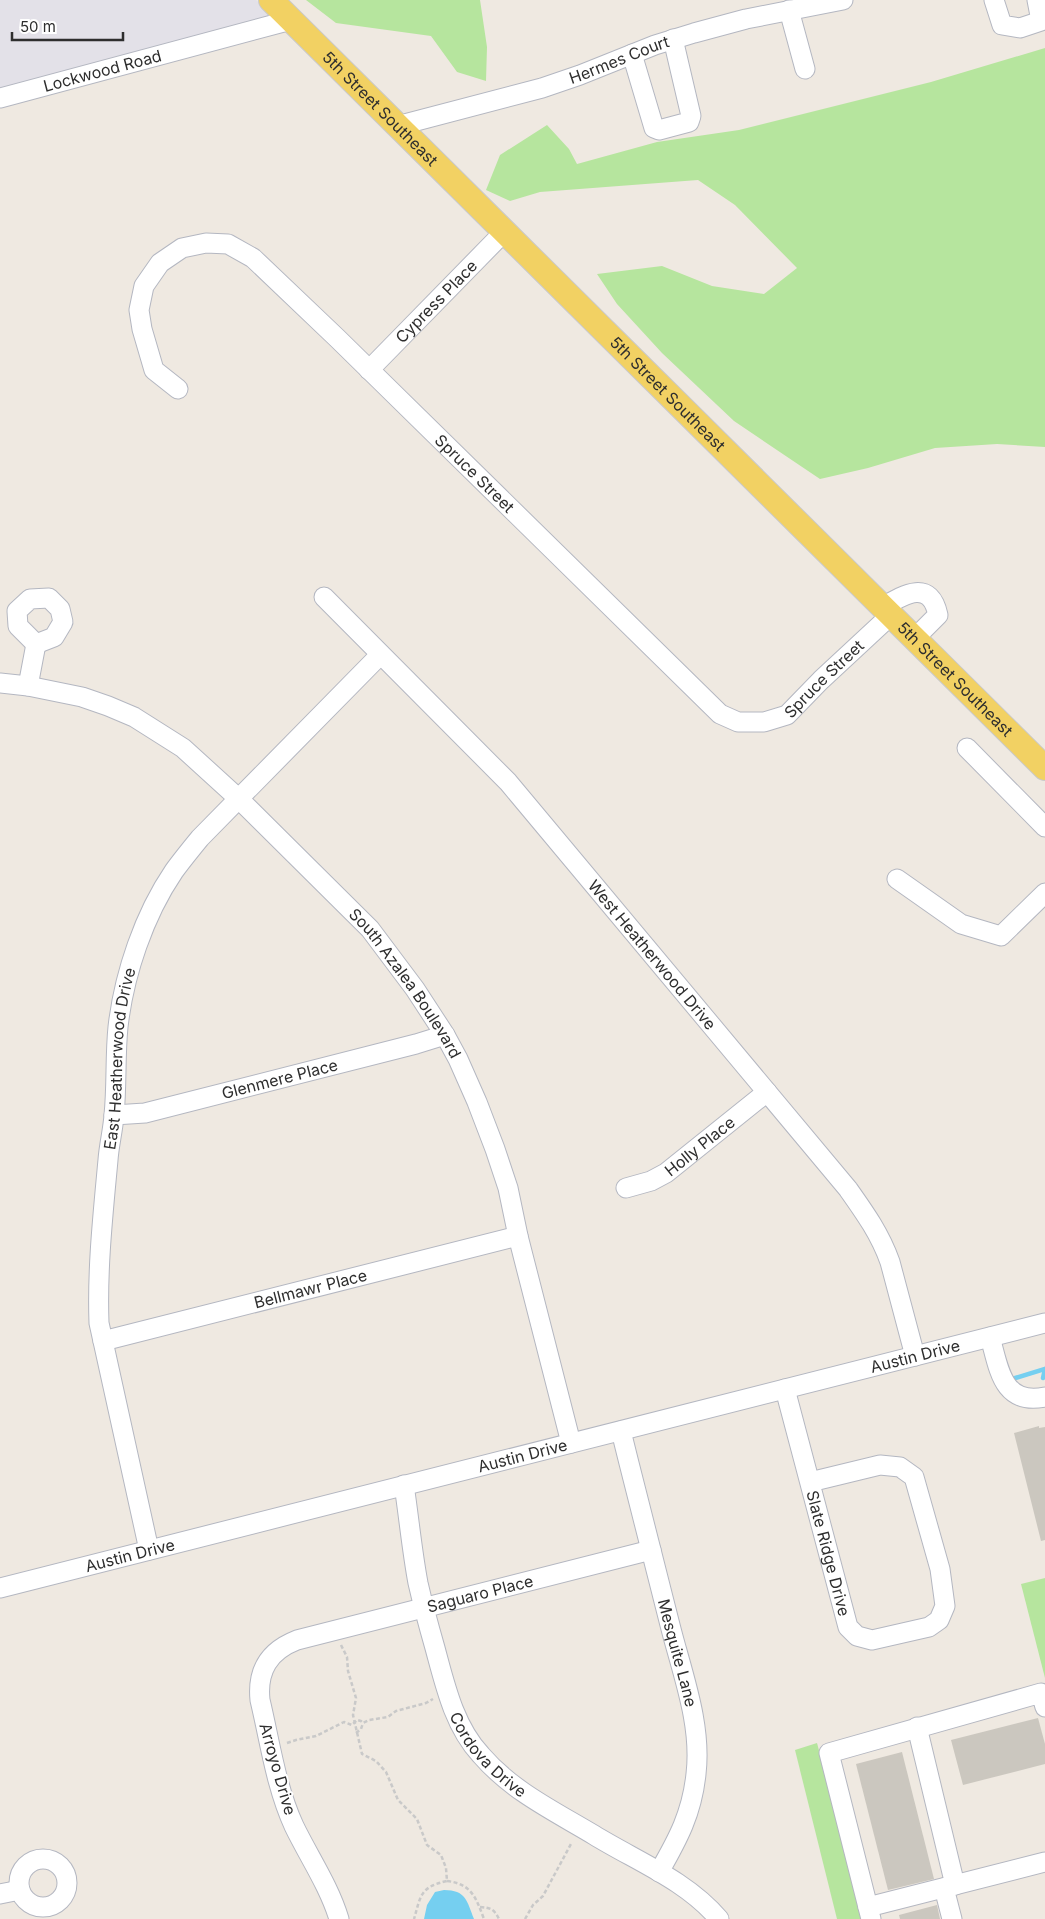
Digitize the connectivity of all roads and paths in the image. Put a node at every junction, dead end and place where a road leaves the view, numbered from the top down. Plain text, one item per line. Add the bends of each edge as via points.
1 (271, 0) edge
2 (843, 0) edge
3 (994, 0) edge
4 (1037, 0) edge
5 (789, 10) junction
6 (291, 20) junction
7 (673, 40) junction
8 (632, 54) junction
9 (805, 69) dead end
10 (0, 98) edge
11 (397, 126) junction
12 (504, 232) junction
13 (369, 370) junction
14 (178, 388) dead end
15 (324, 597) dead end
16 (887, 611) junction
17 (914, 639) junction
18 (36, 644) dead end
19 (380, 655) junction
20 (0, 683) edge
21 (28, 686) junction
22 (967, 748) dead end
23 (1041, 755) edge
24 (239, 799) junction
25 (1045, 827) edge
26 (897, 879) dead end
27 (1045, 893) edge
28 (445, 1035) junction
29 (767, 1092) junction
30 (114, 1114) junction
31 (626, 1188) dead end
32 (518, 1236) junction
33 (1045, 1324) edge
34 (990, 1337) junction
35 (103, 1341) junction
36 (915, 1356) junction
37 (785, 1389) junction
38 (1045, 1397) edge
39 (621, 1431) junction
40 (570, 1444) junction
41 (810, 1482) junction
42 (404, 1485) junction
43 (150, 1550) junction
44 (651, 1550) junction
45 (0, 1588) edge
46 (424, 1607) junction
47 (336, 1630) junction
48 (310, 1637) joint
49 (449, 1697) junction
50 (1045, 1707) edge
51 (354, 1722) junction
52 (363, 1723) junction
53 (917, 1727) junction
54 (356, 1733) junction
55 (271, 1748) junction
56 (580, 1827) junction
57 (1045, 1862) edge
58 (659, 1872) junction
59 (447, 1880) junction
60 (950, 1887) junction
61 (20, 1890) dead end
62 (0, 1894) edge
63 (480, 1907) junction
64 (870, 1913) edge
65 (339, 1919) edge
66 (414, 1919) edge
67 (484, 1919) edge
68 (499, 1919) edge
69 (526, 1919) edge
70 (719, 1919) edge
71 (952, 1919) edge

1 - 6 main road, 5th Street Southeast
2 - 5 street, Hermes Court
3 - 4 street via 1002,25 1020,28 1041,21
5 - 7 street, Hermes Court
5 - 9 street
6 - 10 street, Lockwood Road
6 - 11 main road, 5th Street Southeast
7 - 8 street, Hermes Court
7 - 8 street via 691,116 689,122 659,130 654,128
8 - 11 street, Hermes Court via 542,88
11 - 12 main road, 5th Street Southeast
12 - 13 street, Cypress Place
12 - 16 main road, 5th Street Southeast
13 - 14 street, Spruce Street via 253,258 228,244 206,243 182,248 160,263 144,286 139,310 154,370
13 - 16 street, Spruce Street via 720,714 738,722 764,722 787,715
15 - 19 street, West Heatherwood Drive
16 - 17 main road, 5th Street Southeast
16 - 17 street, Spruce Street via 903,596 918,593 928,594 936,602 938,615
17 - 23 main road, 5th Street Southeast
18 - 21 street
19 - 24 street, East Heatherwood Drive
19 - 29 street, West Heatherwood Drive via 508,782
20 - 21 street, South Azalea Boulevard
21 - 24 street, South Azalea Boulevard via 82,697 134,718 183,748
22 - 25 street
24 - 28 street, South Azalea Boulevard via 370,929
24 - 30 street, East Heatherwood Drive via 200,838 174,872 144,931 122,998
26 - 27 street via 961,924 1001,936
28 - 30 street, Glenmere Place via 145,1113
28 - 32 street, South Azalea Boulevard via 495,1149 508,1188
29 - 31 street, Holly Place via 666,1173
29 - 36 street, West Heatherwood Drive via 848,1189 877,1230 890,1262
30 - 35 street, East Heatherwood Drive via 98,1299
32 - 35 street, Bellmawr Place
32 - 40 street, South Azalea Boulevard
33 - 34 street, Austin Drive
34 - 36 street, Austin Drive
34 - 38 street via 1002,1380 1011,1390 1029,1399
35 - 43 street, East Heatherwood Drive
36 - 37 street, Austin Drive
37 - 39 street, Austin Drive
37 - 41 street, Slate Ridge Drive
39 - 40 street, Austin Drive
39 - 44 street, Mesquite Lane
40 - 42 street, Austin Drive
41 - 41 street, Slate Ridge Drive via 848,1627 857,1636 872,1640 930,1627 939,1620 945,1606 940,1569 914,1478 900,1467 880,1465
42 - 43 street, Austin Drive
42 - 46 street, Cordova Drive
43 - 45 street, Austin Drive
44 - 46 street, Saguaro Place
44 - 58 street, Mesquite Lane via 691,1706 697,1756 686,1822
46 - 47 street, Saguaro Place
46 - 49 street, Cordova Drive
47 - 48 street, Saguaro Place
47 - 51 path via 337,1641 347,1657 356,1698
48 - 55 street, Arroyo Drive via 284,1645 273,1653 260,1677 260,1700
49 - 52 path via 434,1698 388,1717
49 - 56 street, Cordova Drive via 468,1738 493,1767 514,1787
50 - 53 street via 1041,1693
51 - 52 path via 361,1720
51 - 54 path
51 - 55 path via 352,1725 344,1722 316,1736
52 - 54 path
53 - 60 street
53 - 64 street via 829,1753
54 - 59 path via 362,1754 376,1761 386,1772 398,1800 417,1818 427,1845 441,1855
55 - 65 street, Arroyo Drive via 289,1813 322,1877
56 - 58 street, Cordova Drive
56 - 69 path
57 - 60 street
58 - 70 street, Cordova Drive via 702,1902
59 - 63 path via 458,1882 470,1890
59 - 66 path via 426,1888 419,1898
60 - 64 street
60 - 71 street
61 - 62 street
63 - 67 path
63 - 68 path via 489,1907

